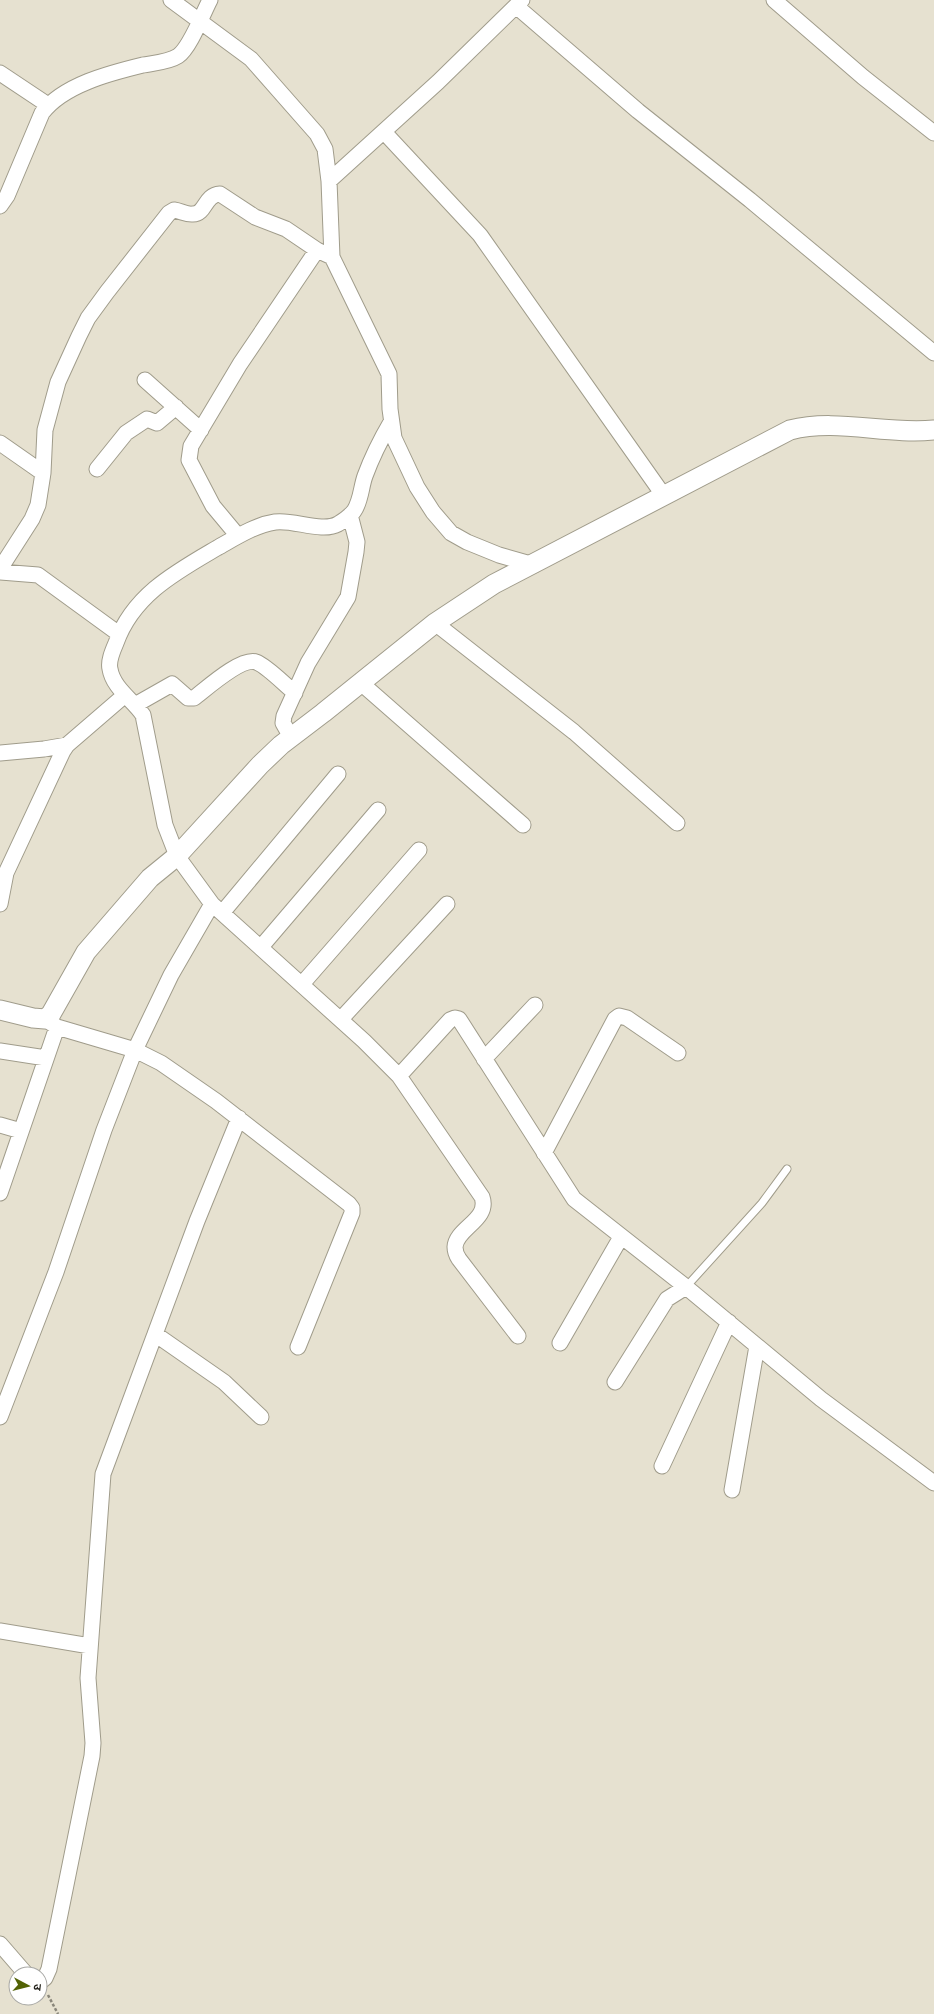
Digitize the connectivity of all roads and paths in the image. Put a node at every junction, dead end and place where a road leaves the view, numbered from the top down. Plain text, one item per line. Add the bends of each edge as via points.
1 (171, 0) edge
2 (210, 0) edge
3 (774, 0) edge
4 (519, 3) edge
5 (200, 21) junction
6 (0, 73) edge
7 (48, 105) junction
8 (384, 132) junction
9 (934, 134) edge
10 (329, 181) junction
11 (0, 206) edge
12 (317, 250) junction
13 (332, 257) junction
14 (934, 353) edge
15 (145, 380) dead end
16 (176, 407) junction
17 (391, 422) junction
18 (201, 430) junction
19 (934, 430) edge
20 (0, 443) edge
21 (97, 469) dead end
22 (43, 473) junction
23 (664, 496) junction
24 (350, 515) junction
25 (238, 536) junction
26 (534, 565) junction
27 (0, 569) edge
28 (0, 572) edge
29 (434, 623) junction
30 (119, 634) junction
31 (362, 683) junction
32 (295, 692) junction
33 (130, 700) junction
34 (291, 737) junction
35 (67, 745) junction
36 (0, 753) edge
37 (338, 774) dead end
38 (378, 810) dead end
39 (677, 822) dead end
40 (523, 825) dead end
41 (418, 850) dead end
42 (177, 856) junction
43 (0, 904) edge
44 (447, 904) dead end
45 (217, 909) junction
46 (261, 947) junction
47 (302, 984) junction
48 (534, 1005) dead end
49 (0, 1010) edge
50 (341, 1019) junction
51 (51, 1023) junction
52 (135, 1050) junction
53 (0, 1051) edge
54 (678, 1053) dead end
55 (46, 1058) junction
56 (484, 1058) junction
57 (400, 1076) junction
58 (239, 1118) junction
59 (0, 1125) edge
60 (21, 1131) junction
61 (544, 1153) junction
62 (786, 1169) dead end
63 (1, 1190) edge
64 (621, 1237) junction
65 (686, 1288) junction
66 (729, 1322) junction
67 (155, 1334) junction
68 (518, 1336) dead end
69 (560, 1343) dead end
70 (757, 1346) junction
71 (298, 1347) dead end
72 (616, 1382) dead end
73 (1, 1408) edge
74 (261, 1417) dead end
75 (662, 1466) dead end
76 (934, 1483) edge
77 (732, 1490) dead end
78 (0, 1631) edge
79 (90, 1646) junction
80 (0, 1944) edge
81 (19, 1966) edge
82 (48, 1971) edge
83 (48, 1995) edge
84 (58, 2014) edge

1 - 5 street
2 - 5 street
3 - 9 street
4 - 8 street
4 - 14 street via 638,111
5 - 7 street via 179,55 72,88
5 - 10 street via 261,68 318,134 324,149
6 - 7 street
7 - 11 street via 42,112 7,196
8 - 10 street
8 - 23 street via 480,235
10 - 13 street
12 - 13 street
12 - 18 street via 240,364
12 - 22 street via 286,229 262,221 220,194 215,194 209,199 200,213 174,210 169,213 107,292 88,318 79,336 58,382 47,422 43,441
13 - 17 street via 388,374
15 - 16 street
16 - 18 street
16 - 21 street via 157,423 147,419 126,433
17 - 24 street via 375,451 364,477 357,505
17 - 26 street via 394,438 417,487 432,512 451,533 499,555
18 - 25 street via 191,446 189,460 213,506
19 - 23 street via 893,431 821,425 790,430
20 - 22 street
22 - 27 street via 38,505 32,519
23 - 26 street
24 - 25 street via 332,526 275,522
24 - 32 street via 356,547 354,573 348,597 308,663
25 - 30 street via 163,580 137,605
26 - 29 street via 494,584
28 - 30 street via 38,574
29 - 31 street
29 - 39 street via 574,732
30 - 33 street via 110,665 112,675
31 - 34 street
31 - 40 street
32 - 33 street via 259,663 251,662 230,671 194,698 188,698 172,684
32 - 34 street via 282,719
33 - 35 street
33 - 42 street via 143,715 165,825
34 - 42 street via 260,765
35 - 36 street
35 - 43 street via 6,873
37 - 45 street
38 - 46 street
41 - 47 street
42 - 45 street
42 - 51 street via 150,878 86,952 51,1014
44 - 50 street
45 - 46 street
45 - 52 street via 171,975
46 - 47 street
47 - 50 street
48 - 56 street
49 - 51 street
50 - 57 street
51 - 52 street
51 - 55 street
52 - 58 street via 162,1063
52 - 73 street via 104,1130 56,1272
53 - 55 street
54 - 61 street via 627,1018 619,1016 615,1019
55 - 60 street
56 - 57 street via 462,1023 455,1018 450,1020
56 - 61 street
57 - 68 street via 482,1197 482,1210 457,1241 455,1248 459,1259
58 - 67 street
58 - 71 street via 352,1208
59 - 60 street
60 - 63 street
61 - 64 street via 574,1199
62 - 65 lane via 762,1204
64 - 65 street
64 - 69 street
65 - 66 street
65 - 72 street via 667,1299
66 - 70 street
66 - 75 street
67 - 74 street via 224,1382
67 - 79 street via 103,1474
70 - 76 street via 821,1399
70 - 77 street
78 - 79 street
79 - 82 street via 88,1678 92,1756
80 - 81 street
83 - 84 path

